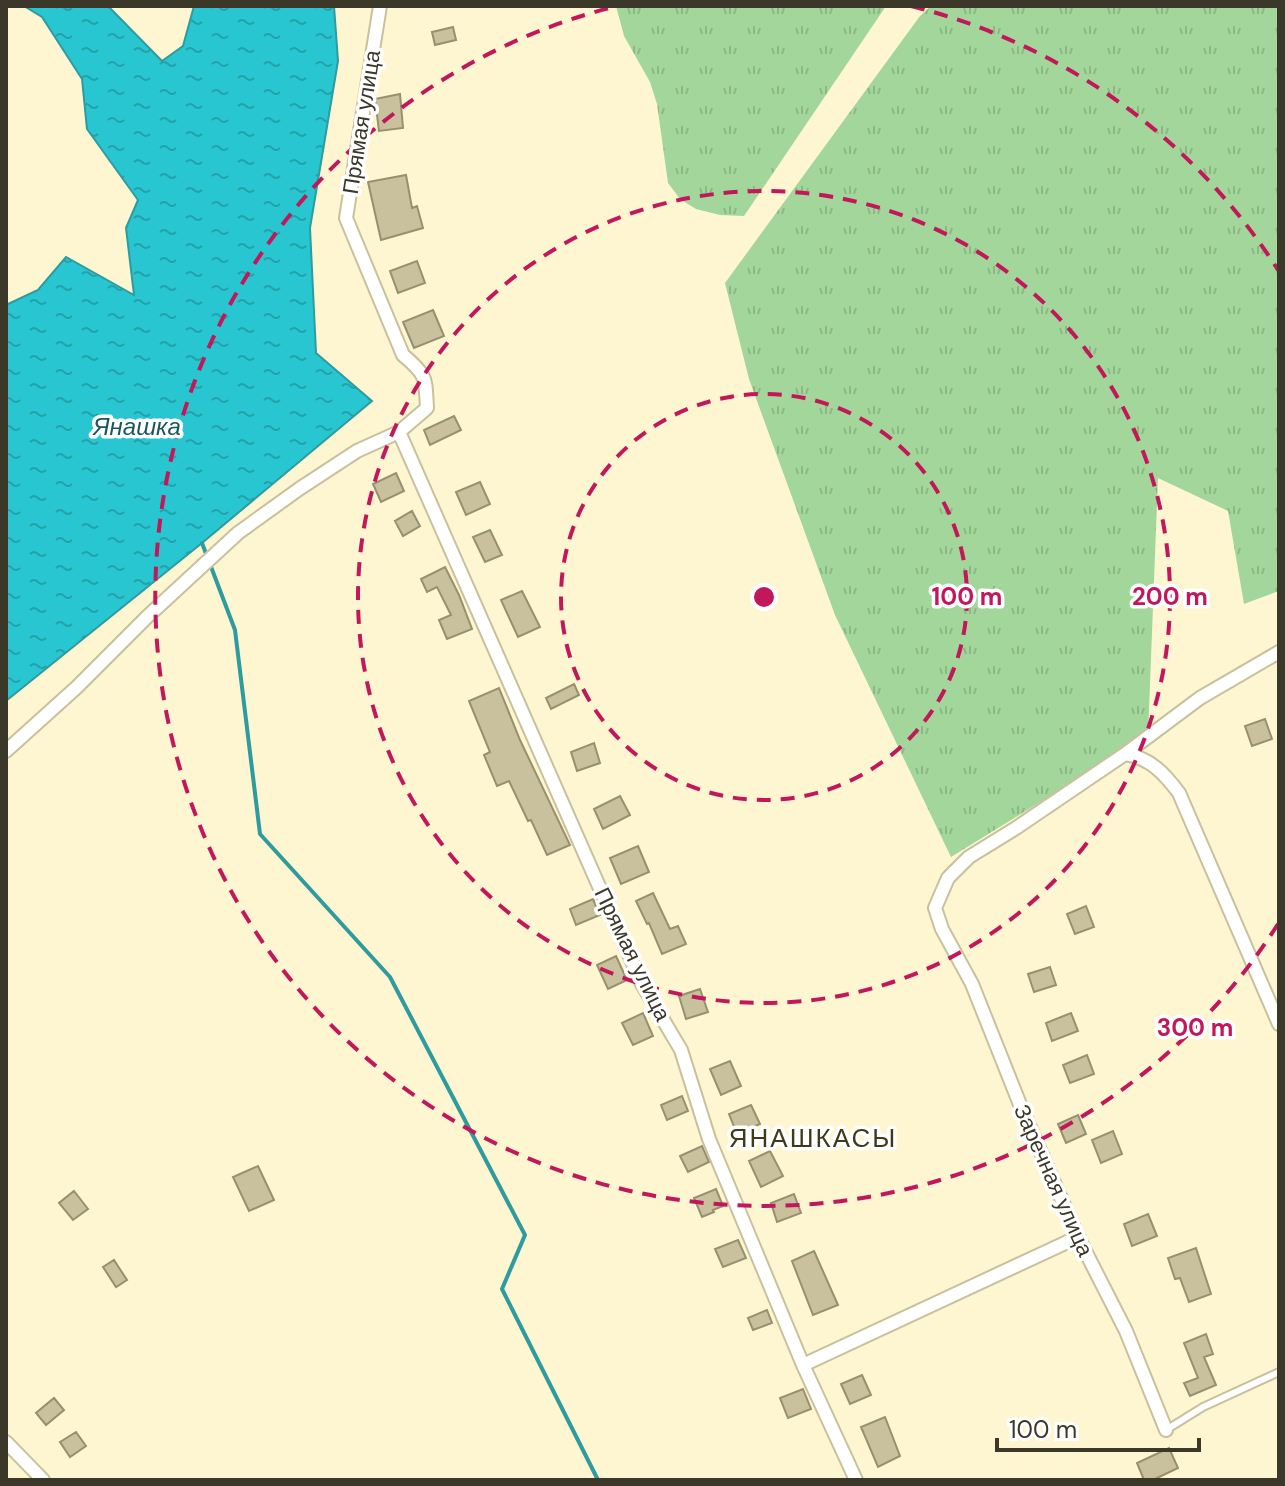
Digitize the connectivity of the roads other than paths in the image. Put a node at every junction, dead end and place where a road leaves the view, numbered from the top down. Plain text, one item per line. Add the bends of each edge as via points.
1 (380, 6) edge
2 (399, 432) junction
3 (1279, 652) edge
4 (6, 751) edge
5 (1125, 754) junction
6 (1279, 1024) edge
7 (1078, 1237) junction
8 (803, 1365) junction
9 (1279, 1372) edge
10 (1166, 1430) joint
11 (6, 1442) edge
12 (43, 1480) edge
13 (856, 1480) edge

1 - 2 street, Прямая улица via 346,218 403,355 426,379 427,408
2 - 4 street via 357,451 238,533
2 - 8 street, Прямая улица via 642,984 681,1050 709,1139
3 - 5 street via 1200,698
5 - 6 street via 1149,762 1179,793
5 - 7 street, Заречная улица via 969,857 948,878 935,908
7 - 8 street
7 - 10 street, Заречная улица via 1126,1331
8 - 13 street, Прямая улица
9 - 10 lane
11 - 12 street

